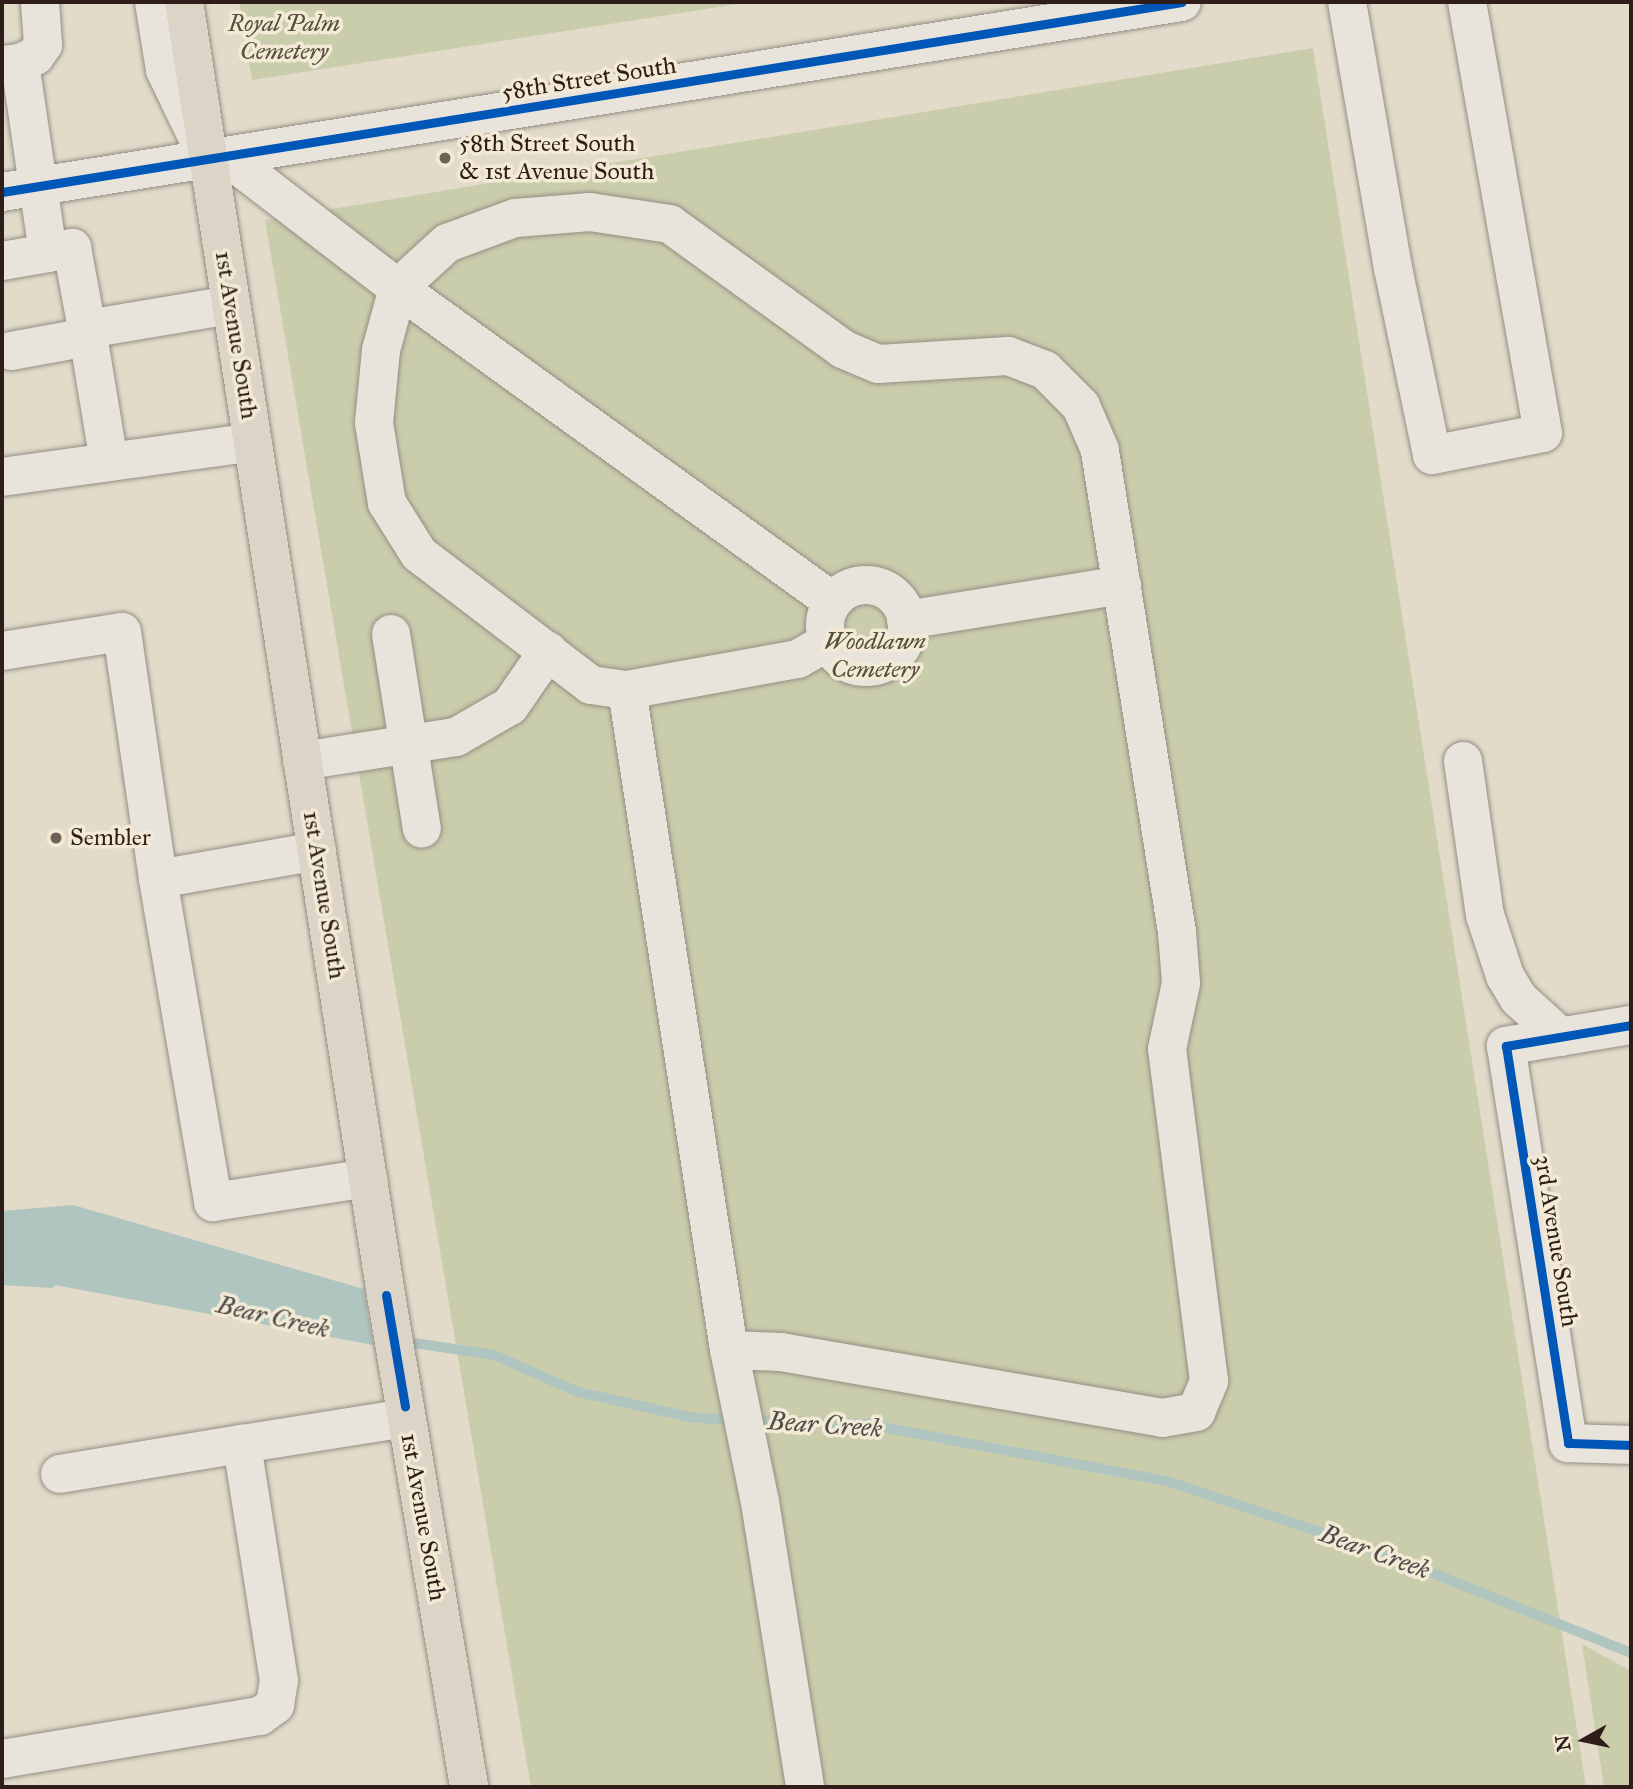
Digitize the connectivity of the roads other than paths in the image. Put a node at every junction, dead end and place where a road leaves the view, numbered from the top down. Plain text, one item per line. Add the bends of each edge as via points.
1 (40, 2) edge
2 (153, 2) edge
3 (184, 2) edge
4 (1182, 2) edge
5 (1348, 2) edge
6 (1467, 2) edge
7 (11, 64) edge
8 (218, 159) junction
9 (39, 186) junction
10 (2, 192) edge
11 (48, 253) junction
12 (2, 261) edge
13 (398, 289) junction
14 (231, 305) junction
15 (87, 333) junction
16 (11, 351) dead end
17 (253, 442) junction
18 (109, 462) junction
19 (2, 477) edge
20 (1122, 584) junction
21 (832, 601) junction
22 (906, 620) junction
23 (391, 634) dead end
24 (827, 642) junction
25 (2, 651) edge
26 (548, 651) junction
27 (627, 690) junction
28 (408, 744) junction
29 (302, 761) junction
30 (1462, 761) dead end
31 (422, 829) dead end
32 (317, 851) junction
33 (158, 879) junction
34 (1631, 1025) edge
35 (1561, 1037) junction
36 (368, 1178) junction
37 (733, 1367) junction
38 (406, 1412) junction
39 (242, 1444) junction
40 (1631, 1445) edge
41 (60, 1474) dead end
42 (2, 1759) edge
43 (469, 1787) edge
44 (805, 1787) edge

1 - 7 street via 43,45 35,56
2 - 8 street via 165,69
3 - 8 main road, 1st Avenue South
4 - 8 street, 58th Street South
5 - 6 street via 1393,268 1432,455 1544,433
7 - 9 street
8 - 9 street, 58th Street South
8 - 13 street
8 - 14 main road, 1st Avenue South
9 - 10 street, 58th Street South
9 - 11 street
11 - 12 street
11 - 15 street via 72,248
13 - 20 street via 447,243 515,218 590,212 670,224 843,349 878,364 1008,356 1045,370 1081,406 1100,450
13 - 21 street
13 - 26 street via 381,350 374,423 387,503 419,554
14 - 15 street
14 - 17 main road, 1st Avenue South
15 - 16 street
15 - 18 street
17 - 18 street
17 - 29 main road, 1st Avenue South
18 - 19 street
20 - 22 street
20 - 37 street via 1177,932 1181,982 1167,1049 1209,1381 1196,1412 1162,1418 781,1352
21 - 22 street via 855,586 882,588 898,601
21 - 24 street via 826,614
22 - 24 street via 906,634 894,657 870,667 844,662
23 - 28 street
24 - 27 street via 798,659
25 - 33 street via 122,632
26 - 27 street via 591,685
26 - 28 street via 510,706 456,737
27 - 37 street
28 - 29 street
28 - 31 street
29 - 32 main road, 1st Avenue South
30 - 35 street via 1485,915 1505,976 1518,998
32 - 33 street
32 - 36 main road, 1st Avenue South
33 - 36 street via 213,1202
34 - 35 street
35 - 40 street, 3rd Avenue South via 1506,1046 1568,1443
36 - 38 main road, 1st Avenue South
37 - 44 street
38 - 39 street
38 - 43 main road, 1st Avenue South
39 - 41 street
39 - 42 street via 279,1681 275,1705 260,1716

